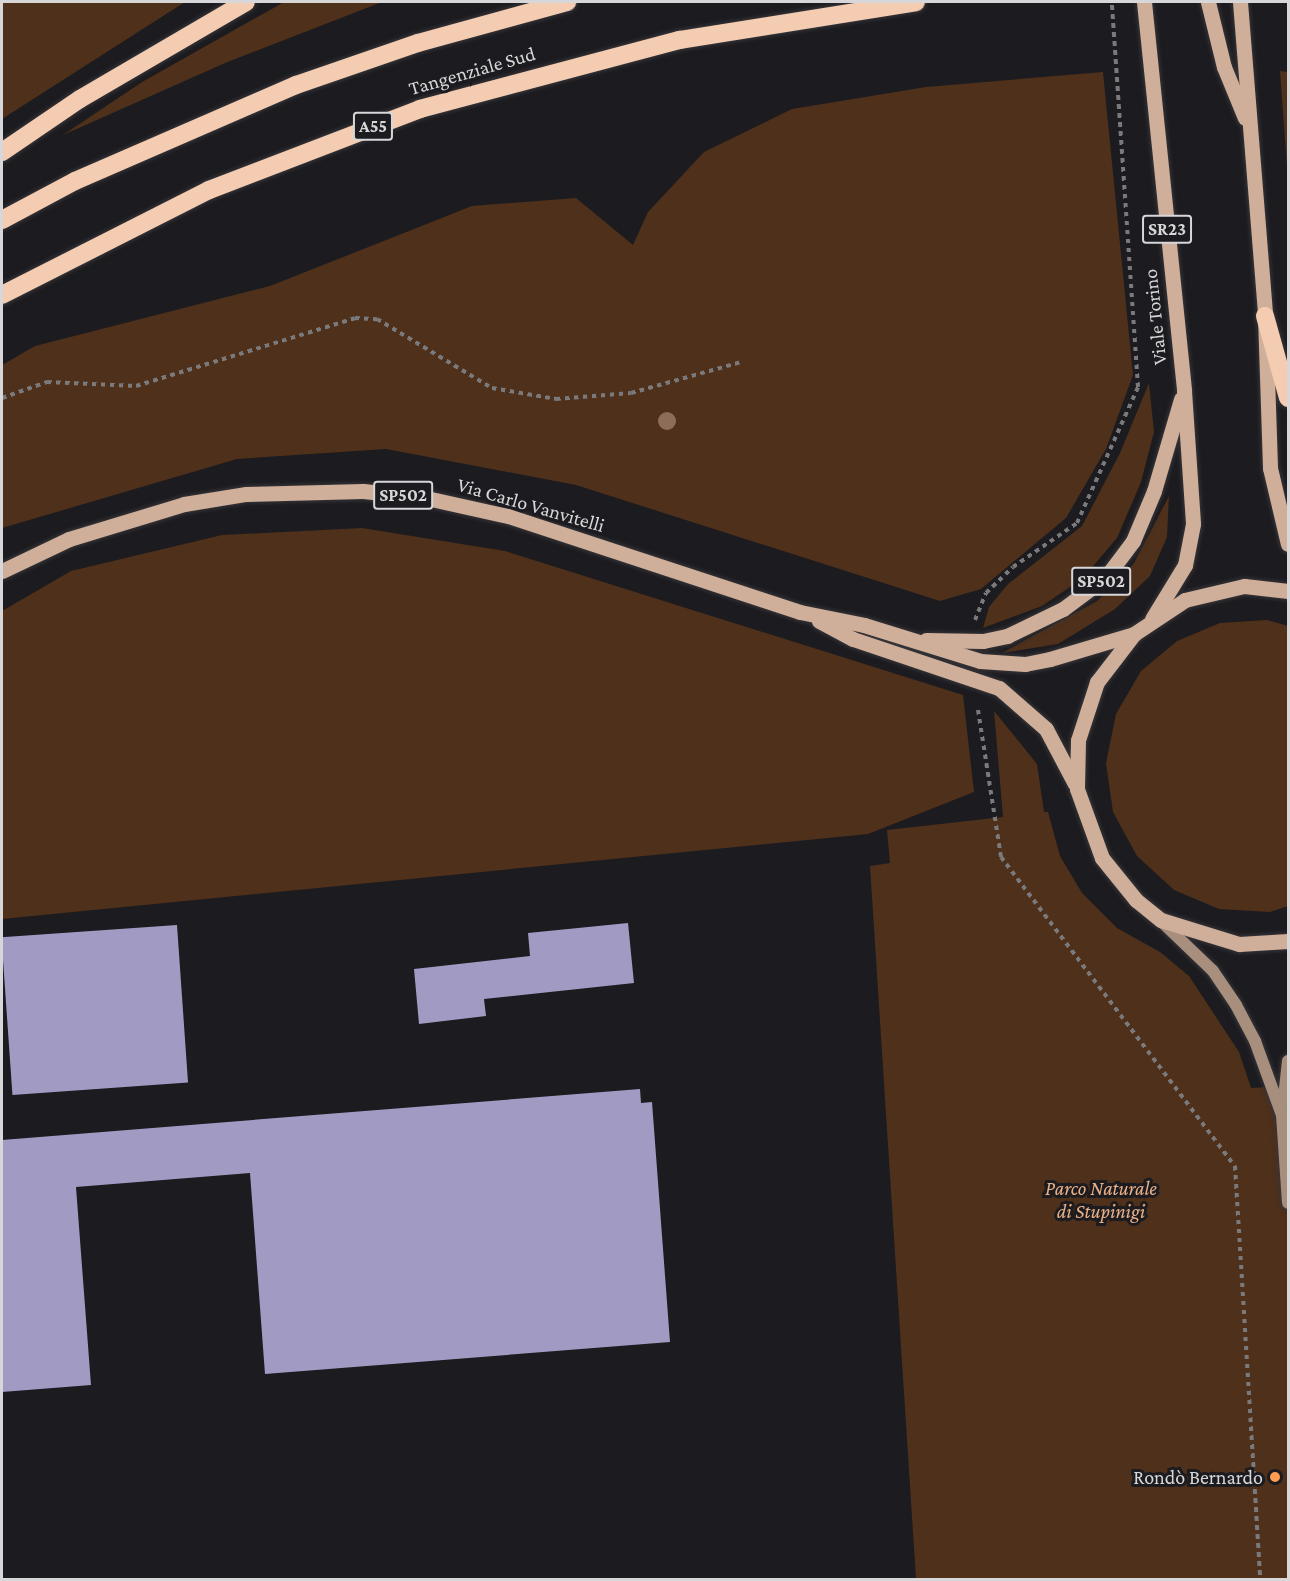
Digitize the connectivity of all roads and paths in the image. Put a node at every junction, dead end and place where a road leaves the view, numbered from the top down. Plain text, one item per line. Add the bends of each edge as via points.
1 (246, 2) edge
2 (567, 2) edge
3 (916, 2) edge
4 (1112, 2) edge
5 (1144, 2) edge
6 (1208, 2) edge
7 (1240, 2) edge
8 (1250, 130) junction
9 (2, 152) edge
10 (2, 220) edge
11 (2, 295) edge
12 (1265, 316) junction
13 (741, 362) dead end
14 (1184, 391) junction
15 (2, 398) edge
16 (1288, 398) edge
17 (1288, 544) edge
18 (2, 571) edge
19 (1288, 591) edge
20 (800, 612) junction
21 (1152, 619) junction
22 (974, 624) dead end
23 (1134, 634) junction
24 (906, 639) junction
25 (978, 710) dead end
26 (1077, 789) junction
27 (1161, 920) junction
28 (1288, 941) edge
29 (1288, 1061) edge
30 (1282, 1115) junction
31 (1288, 1203) edge
32 (1260, 1580) edge

1 - 9 highway via 80,99
2 - 10 highway, Tangenziale Sud via 418,43 296,85 75,181
3 - 11 highway, Tangenziale Sud / A55 via 680,40 420,109 209,190
4 - 22 path via 1138,387 1077,523 1013,567 986,593
5 - 14 main road, Viale Torino / SR23
6 - 8 main road via 1224,67
7 - 8 main road
8 - 12 main road
12 - 16 highway
12 - 17 main road via 1270,468
13 - 15 path via 631,393 556,399 492,388 377,319 355,318 136,386 47,382
14 - 21 main road, Viale Torino / SR23 via 1194,524 1185,565
14 - 24 main road, SP502 via 1154,491 1133,541 1106,577 1063,609 1007,636 983,641
18 - 20 main road, Via Carlo Vanvitelli / SP502 via 69,539 184,504 246,494 363,491 422,497 508,516
19 - 21 main road via 1244,586 1185,600
20 - 24 main road, Via Carlo Vanvitelli / SP502 via 864,625
20 - 26 main road, Via Carlo Vanvitelli / SP502 via 854,639 999,688 1046,729
21 - 23 main road
23 - 24 main road, Via Carlo Vanvitelli / SP502 via 1025,664 980,661
23 - 26 main road via 1097,682 1078,740
25 - 32 path via 1001,857 1235,1166
26 - 27 main road via 1102,858 1136,900
27 - 28 main road via 1239,944
27 - 30 main road via 1213,971 1236,1005 1255,1041
29 - 30 main road
30 - 31 main road

